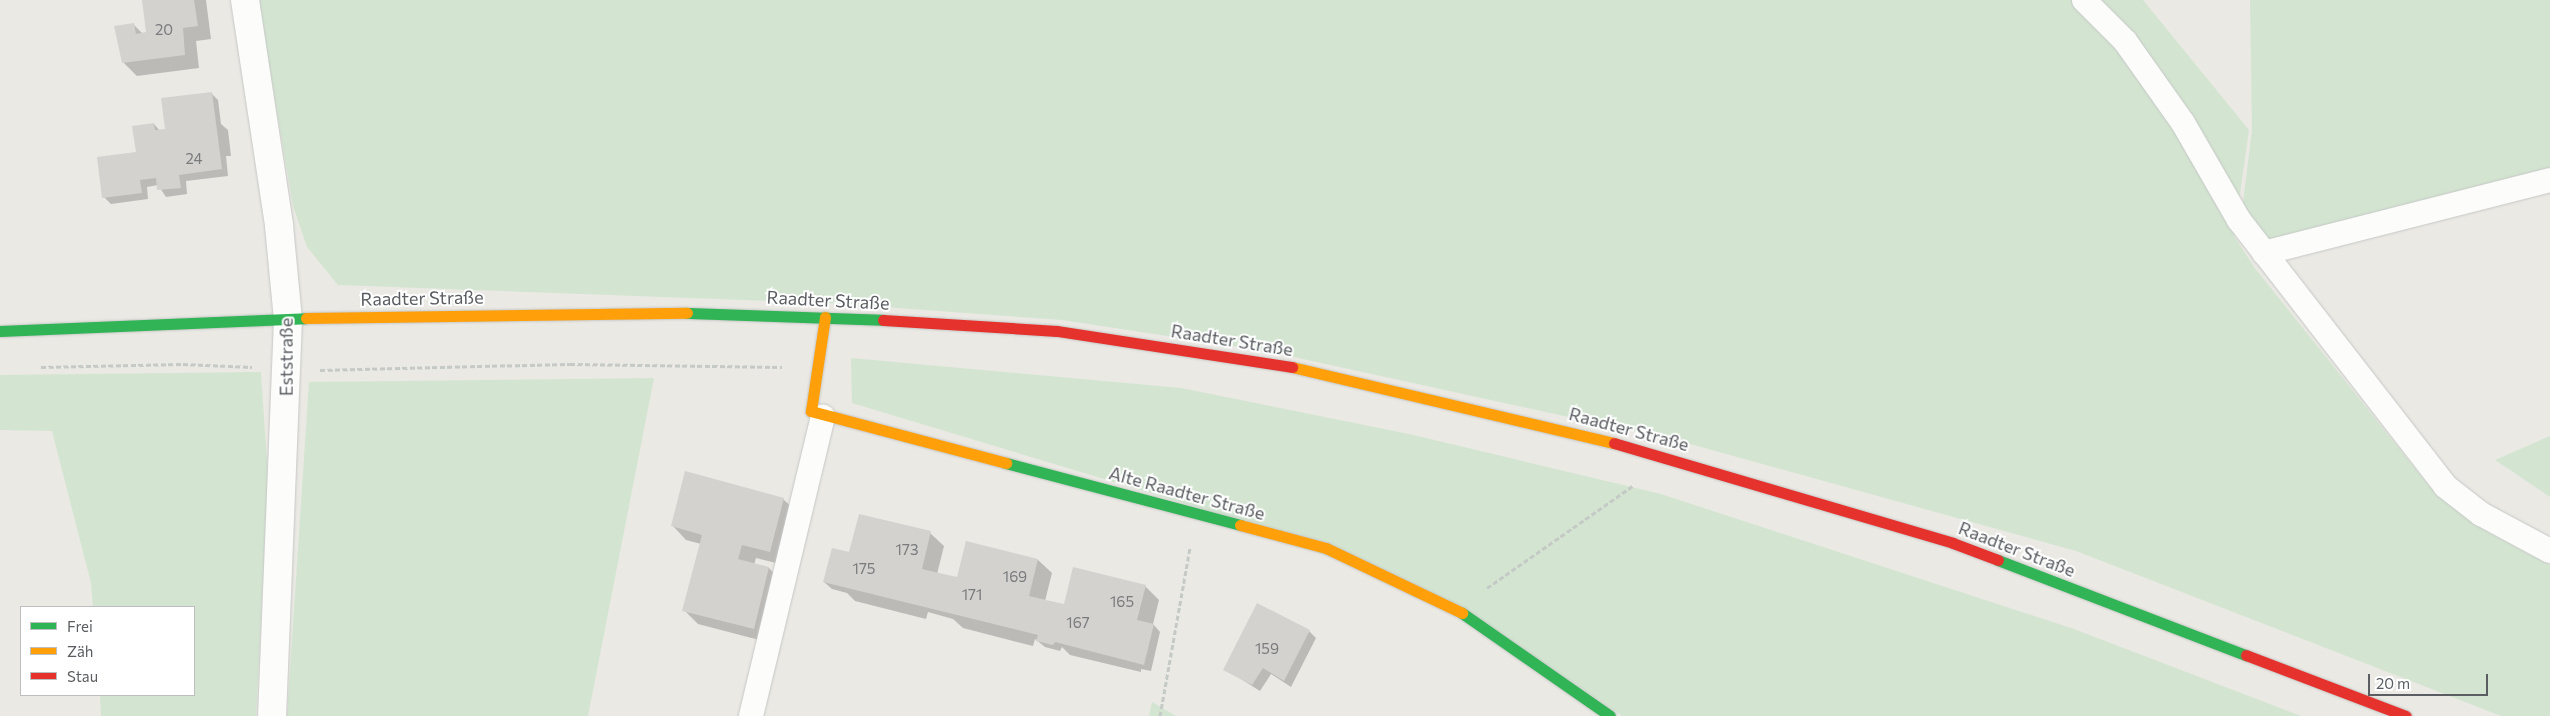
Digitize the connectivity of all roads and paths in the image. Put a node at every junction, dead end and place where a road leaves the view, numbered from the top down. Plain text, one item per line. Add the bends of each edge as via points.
1 (245, 0) edge
2 (2084, 0) edge
3 (2550, 180) edge
4 (2264, 253) junction
5 (825, 317) junction
6 (288, 319) junction
7 (0, 331) edge
8 (33, 367) dead end
9 (818, 368) junction
10 (288, 369) junction
11 (823, 417) junction
12 (1673, 458) junction
13 (1196, 513) junction
14 (2550, 551) edge
15 (1456, 610) junction
16 (272, 716) edge
17 (751, 716) edge
18 (1160, 716) edge
19 (1610, 716) edge
20 (2406, 716) edge

1 - 6 street, Eststraße via 279,226
2 - 4 lane via 2125,41 2178,116 2239,220
3 - 4 lane
4 - 14 lane via 2445,486 2481,514
5 - 6 main road, Raadter Straße via 640,311
5 - 9 main road
5 - 12 main road, Raadter Straße via 1057,331 1270,362 1519,418
6 - 7 main road, Raadter Straße
6 - 10 street, Eststraße
8 - 10 path via 183,364
9 - 10 path via 570,364 358,371
9 - 11 main road via 811,411
10 - 16 street, Eststraße
11 - 13 main road, Alte Raadter Straße
11 - 17 lane
12 - 15 path
12 - 20 main road, Raadter Straße via 1953,543
13 - 15 main road, Alte Raadter Straße via 1326,548
13 - 18 path
15 - 19 main road, Alte Raadter Straße

